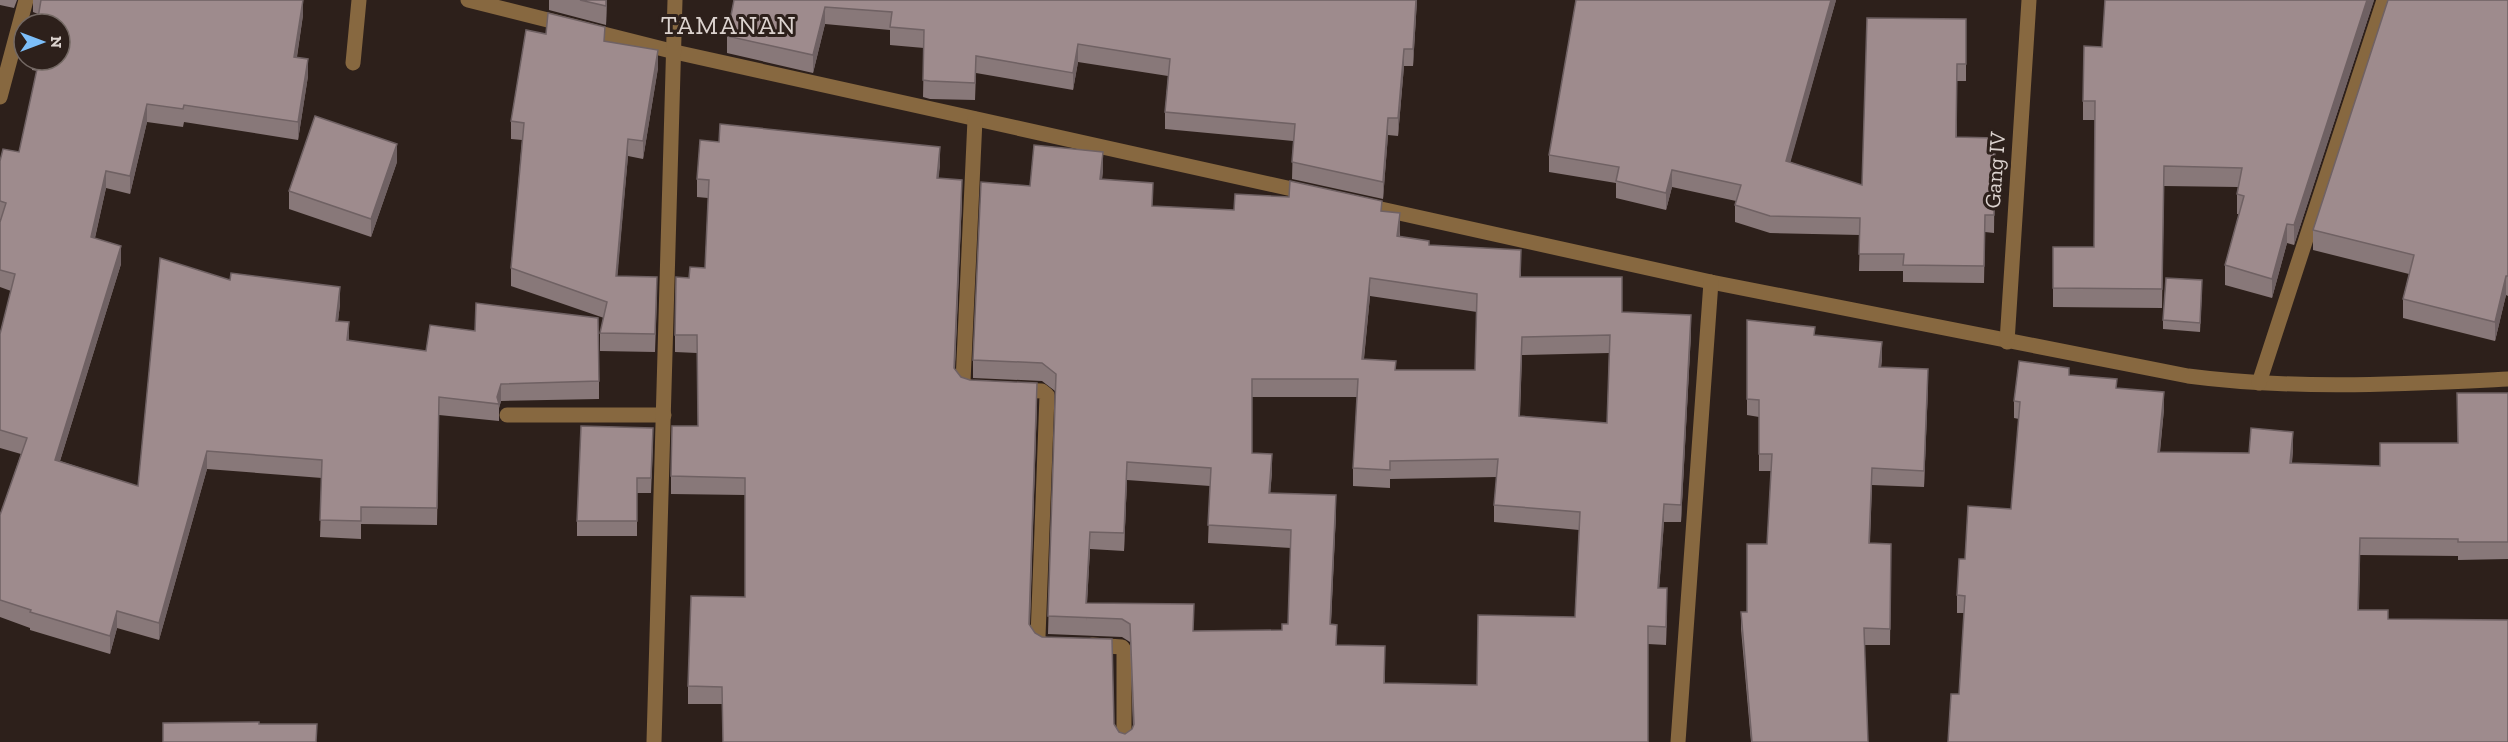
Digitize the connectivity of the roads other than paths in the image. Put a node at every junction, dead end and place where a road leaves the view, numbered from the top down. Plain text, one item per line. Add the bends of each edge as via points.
1 (26, 0) edge
2 (359, 0) edge
3 (468, 0) edge
4 (675, 0) edge
5 (2029, 0) edge
6 (2384, 0) edge
7 (675, 51) junction
8 (353, 63) dead end
9 (0, 97) edge
10 (975, 119) junction
11 (1326, 196) edge
12 (1349, 201) edge
13 (1710, 282) junction
14 (2007, 342) junction
15 (2508, 379) edge
16 (2259, 383) junction
17 (507, 415) dead end
18 (664, 415) junction
19 (654, 742) edge
20 (1124, 742) edge
21 (1678, 742) edge

1 - 9 street
2 - 8 street
3 - 7 street
4 - 7 street
5 - 14 street, Gang IV
6 - 16 street
7 - 10 street
7 - 18 street
10 - 11 street
10 - 20 street via 963,382 967,387 1042,391 1047,395 1038,637 1043,645 1122,647
12 - 13 street
13 - 14 street
13 - 21 street
14 - 16 street via 2188,376
15 - 16 street
17 - 18 street
18 - 19 street

